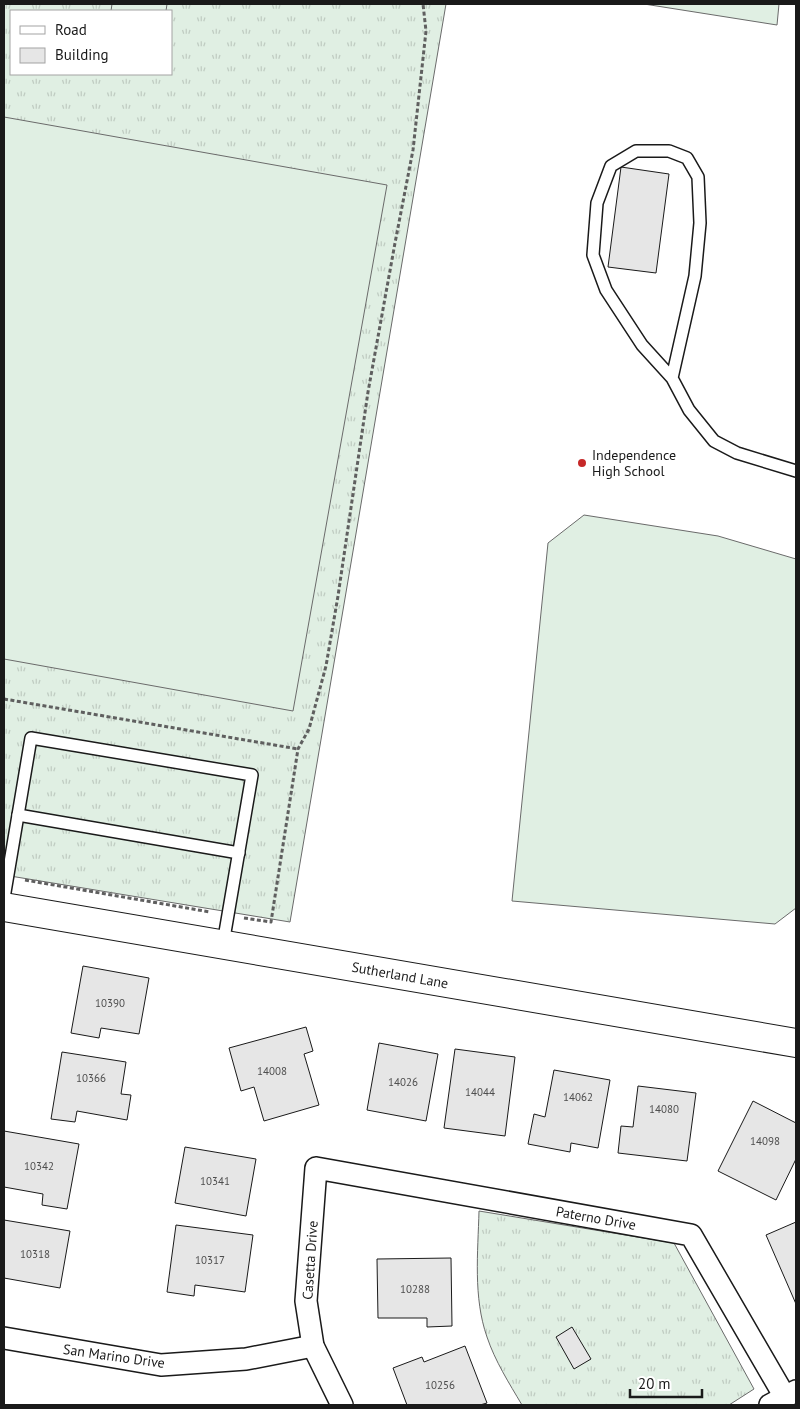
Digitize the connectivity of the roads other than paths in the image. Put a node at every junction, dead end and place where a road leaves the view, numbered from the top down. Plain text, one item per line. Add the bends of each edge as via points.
1 (672, 378) junction
2 (796, 471) edge
3 (18, 815) junction
4 (238, 853) junction
5 (4, 898) edge
6 (4, 907) edge
7 (223, 944) junction
8 (796, 1043) edge
9 (316, 1168) joint
10 (4, 1338) edge
11 (313, 1346) junction
12 (784, 1398) edge
13 (342, 1405) edge

1 - 1 lane via 642,345 606,290 593,255 598,203 612,166 636,151 669,151 688,158 698,177 700,223 695,276
1 - 2 lane via 689,410 714,441 737,453
3 - 4 lane
3 - 4 lane via 31,738 252,775
3 - 5 lane
4 - 7 lane
6 - 7 street, Sutherland Lane
7 - 8 street, Sutherland Lane
9 - 11 street, Casetta Drive via 306,1301
9 - 12 street, Paterno Drive via 691,1235
10 - 11 street, San Marino Drive via 161,1365 246,1358
11 - 13 street, Casetta Drive

